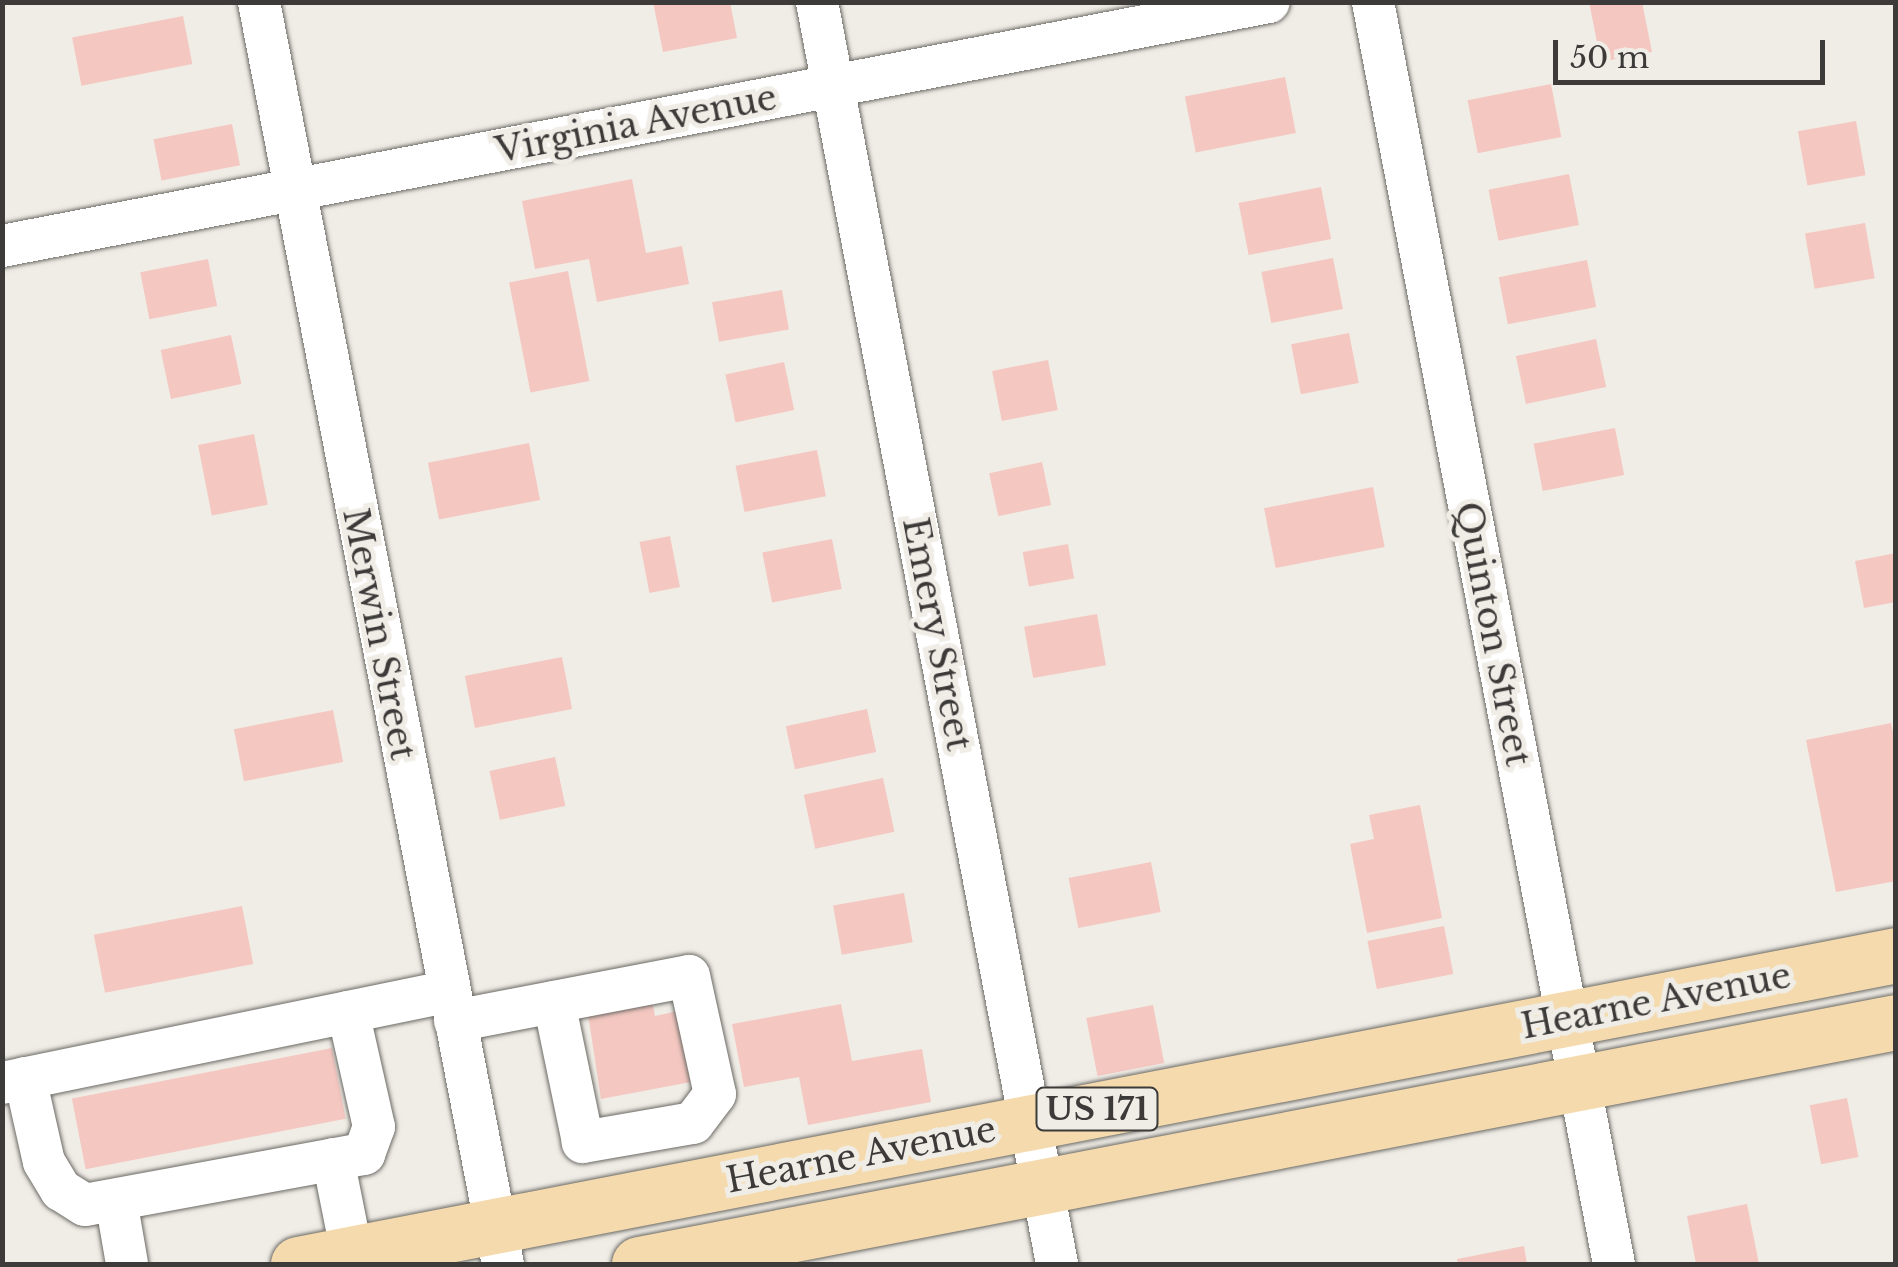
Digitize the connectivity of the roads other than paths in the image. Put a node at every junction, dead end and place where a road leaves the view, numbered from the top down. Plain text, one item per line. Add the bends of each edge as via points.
1 (259, 2) edge
2 (817, 2) edge
3 (1269, 2) edge
4 (1374, 2) edge
5 (833, 86) junction
6 (294, 190) junction
7 (2, 246) edge
8 (1896, 956) edge
9 (554, 1002) junction
10 (452, 1006) junction
11 (348, 1012) junction
12 (1567, 1019) junction
13 (1896, 1022) edge
14 (14, 1080) edge
15 (1579, 1084) junction
16 (1030, 1122) junction
17 (693, 1123) junction
18 (333, 1159) junction
19 (708, 1184) junction
20 (1042, 1187) junction
21 (116, 1200) junction
22 (499, 1245) edge
23 (772, 1252) edge
24 (352, 1254) junction
25 (128, 1264) edge
26 (298, 1264) edge
27 (639, 1264) edge
28 (1057, 1264) edge
29 (1614, 1264) edge

1 - 6 street, Merwin Street
2 - 5 street, Emery Street
3 - 5 street, Virginia Avenue
4 - 12 street, Quinton Street
5 - 6 street, Virginia Avenue
5 - 16 street, Emery Street
6 - 7 street, Virginia Avenue
6 - 10 street, Merwin Street
8 - 12 main road, Hearne Avenue / US 171
9 - 10 street
9 - 17 street via 583,1142
9 - 17 street via 689,976 715,1094
10 - 11 street
10 - 22 street, Merwin Street
11 - 14 street
11 - 18 street via 374,1126 364,1154
12 - 15 street, Quinton Street
12 - 16 main road, Hearne Avenue / US 171
13 - 15 main road, Hearne Avenue / US 171
14 - 21 street via 61,1190 85,1205
15 - 20 main road, Hearne Avenue / US 171
15 - 29 street, Quinton Street
16 - 19 main road, Hearne Avenue / US 171
16 - 20 street, Emery Street
17 - 19 street
18 - 21 street
18 - 24 street
19 - 22 main road, Hearne Avenue / US 171
20 - 23 main road, Hearne Avenue / US 171
20 - 28 street, Emery Street
21 - 25 street
22 - 24 main road, Hearne Avenue / US 171
23 - 27 main road, Hearne Avenue / US 171
24 - 26 main road, Hearne Avenue / US 171

